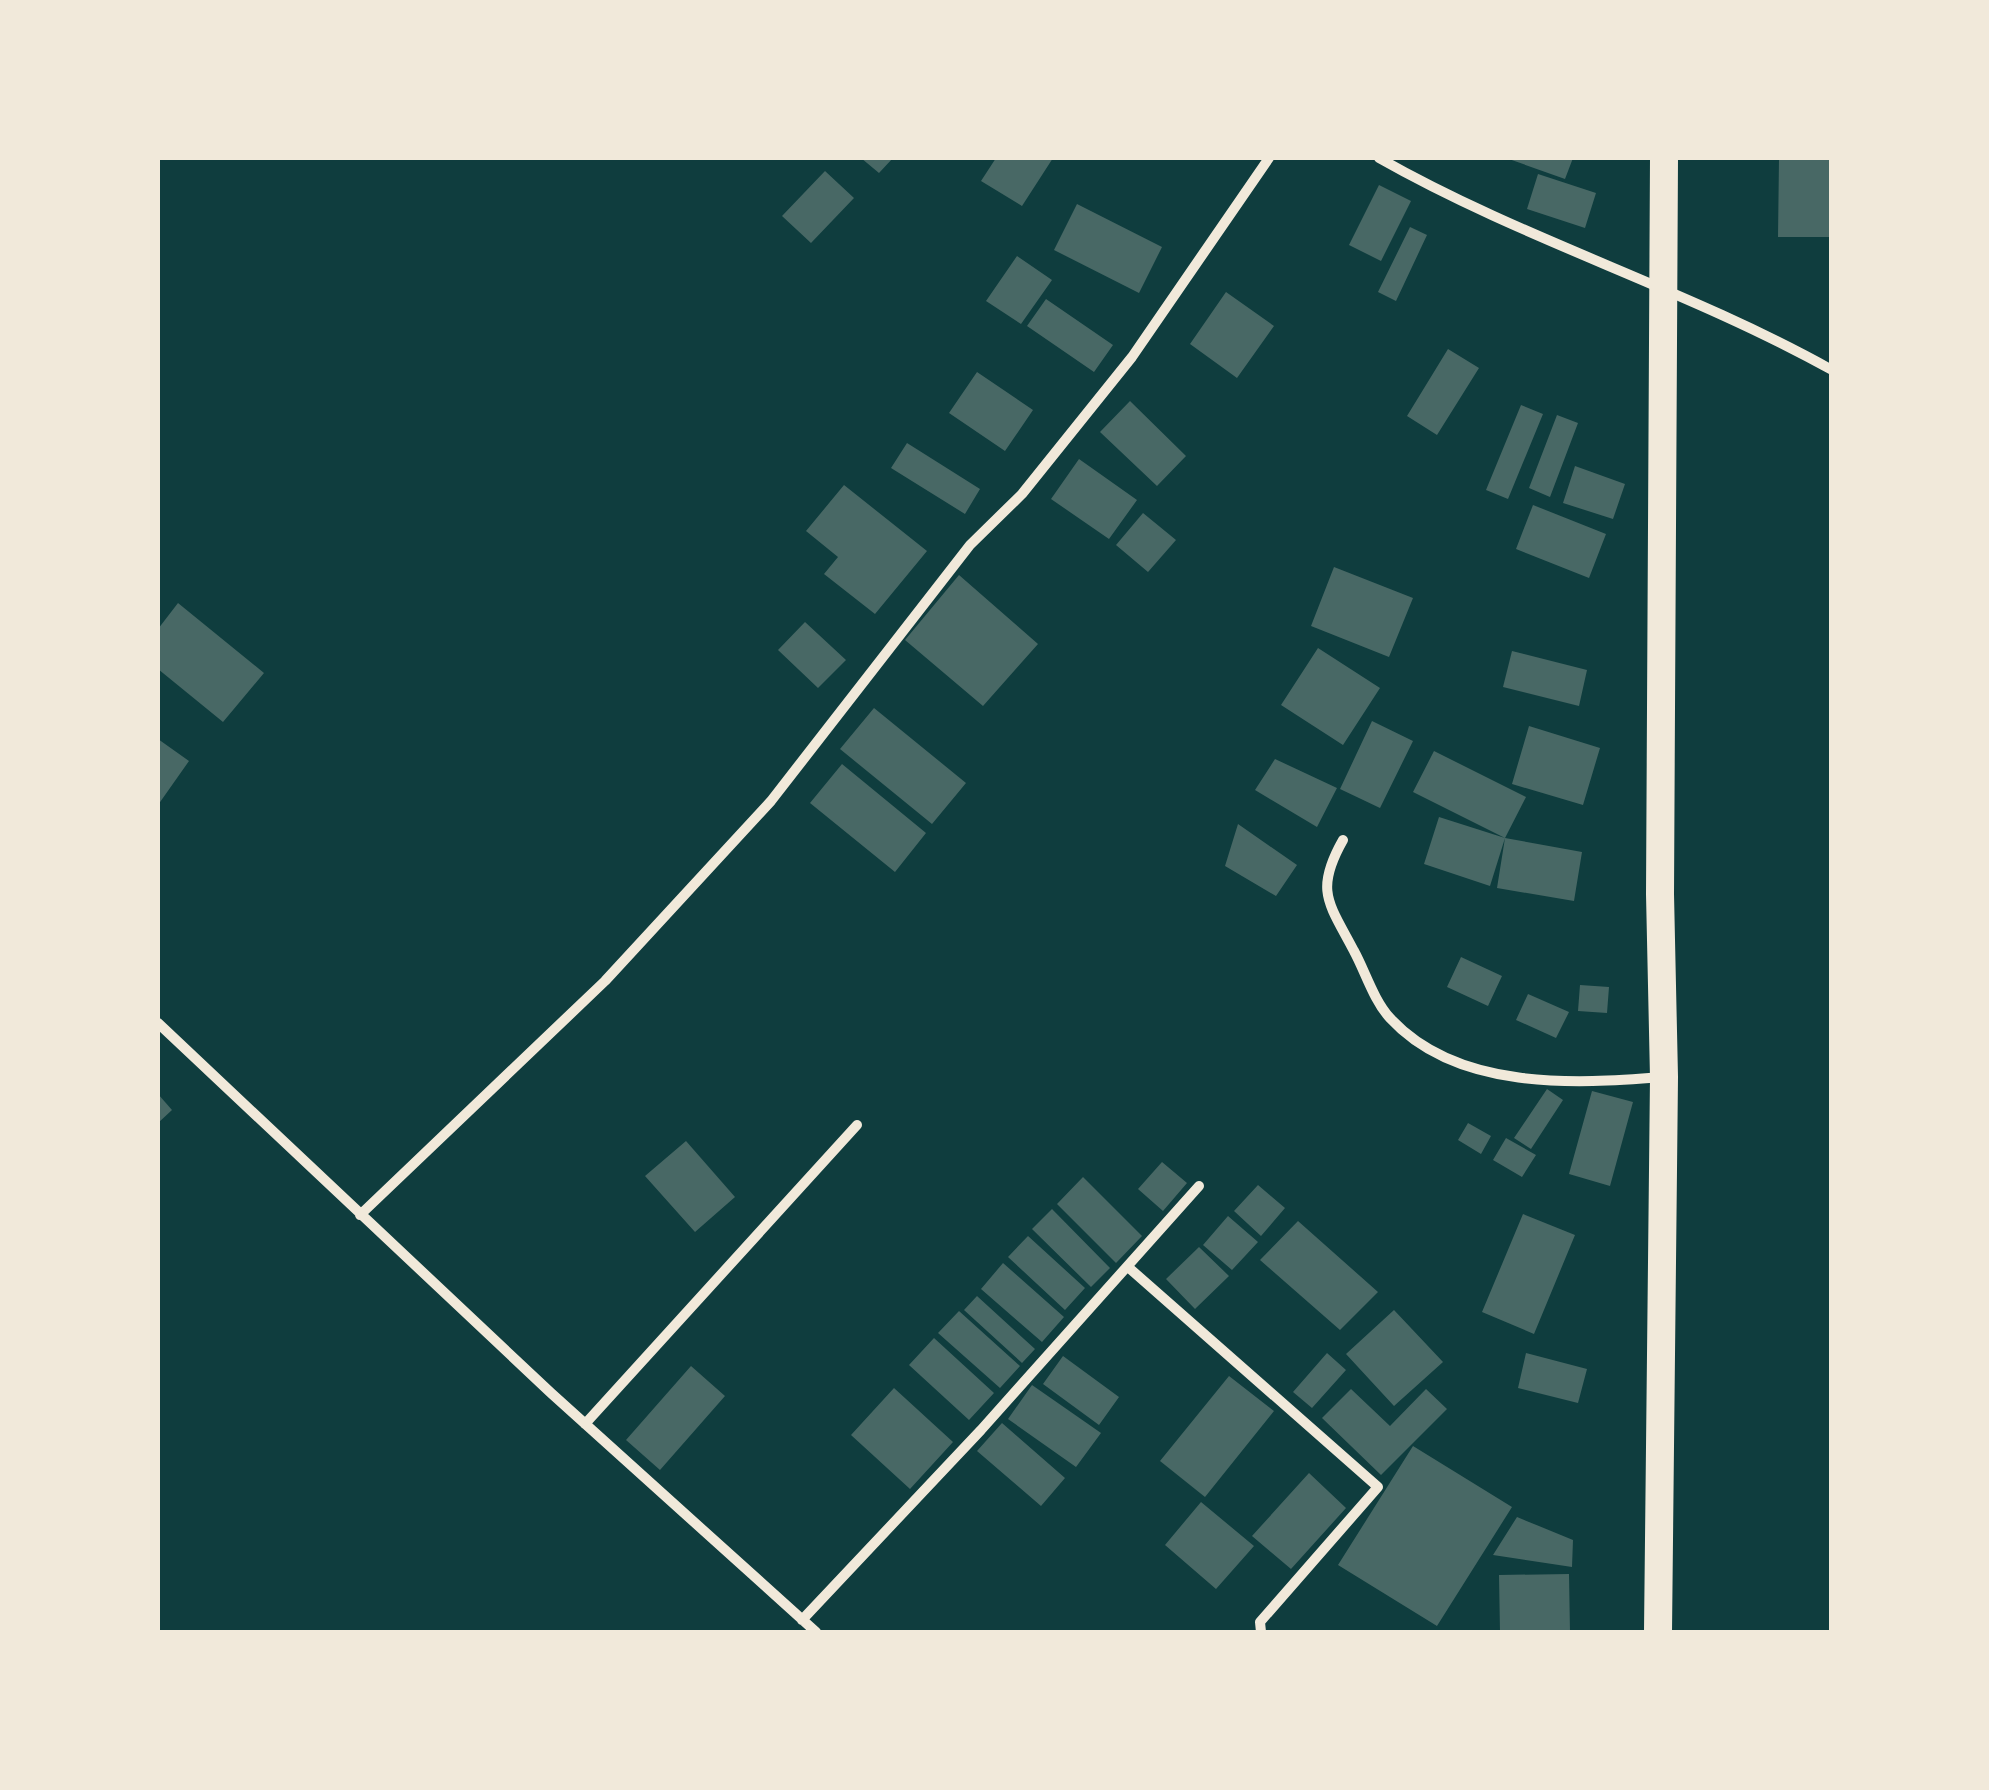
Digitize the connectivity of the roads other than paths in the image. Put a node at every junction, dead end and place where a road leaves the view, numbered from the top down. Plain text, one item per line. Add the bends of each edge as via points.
1 (1269, 158) edge
2 (1379, 158) edge
3 (1664, 158) edge
4 (1664, 285) junction
5 (1832, 370) edge
6 (1343, 840) dead end
7 (158, 1023) edge
8 (1664, 1077) junction
9 (857, 1125) dead end
10 (1199, 1186) dead end
11 (360, 1215) junction
12 (1128, 1267) junction
13 (584, 1424) junction
14 (802, 1620) junction
15 (816, 1632) edge
16 (1261, 1632) edge
17 (1658, 1632) edge

1 - 11 street via 1132,358 1022,494 970,545 771,801 605,981
2 - 4 street via 1536,237
3 - 4 highway
4 - 5 street
4 - 8 highway
6 - 8 street via 1328,866 1324,894 1389,1017 1438,1053 1523,1081 1571,1085
7 - 11 street
8 - 17 highway
9 - 13 street
10 - 12 street
11 - 13 street
12 - 14 street
12 - 16 street via 1378,1488 1260,1622
13 - 14 street
14 - 15 street

